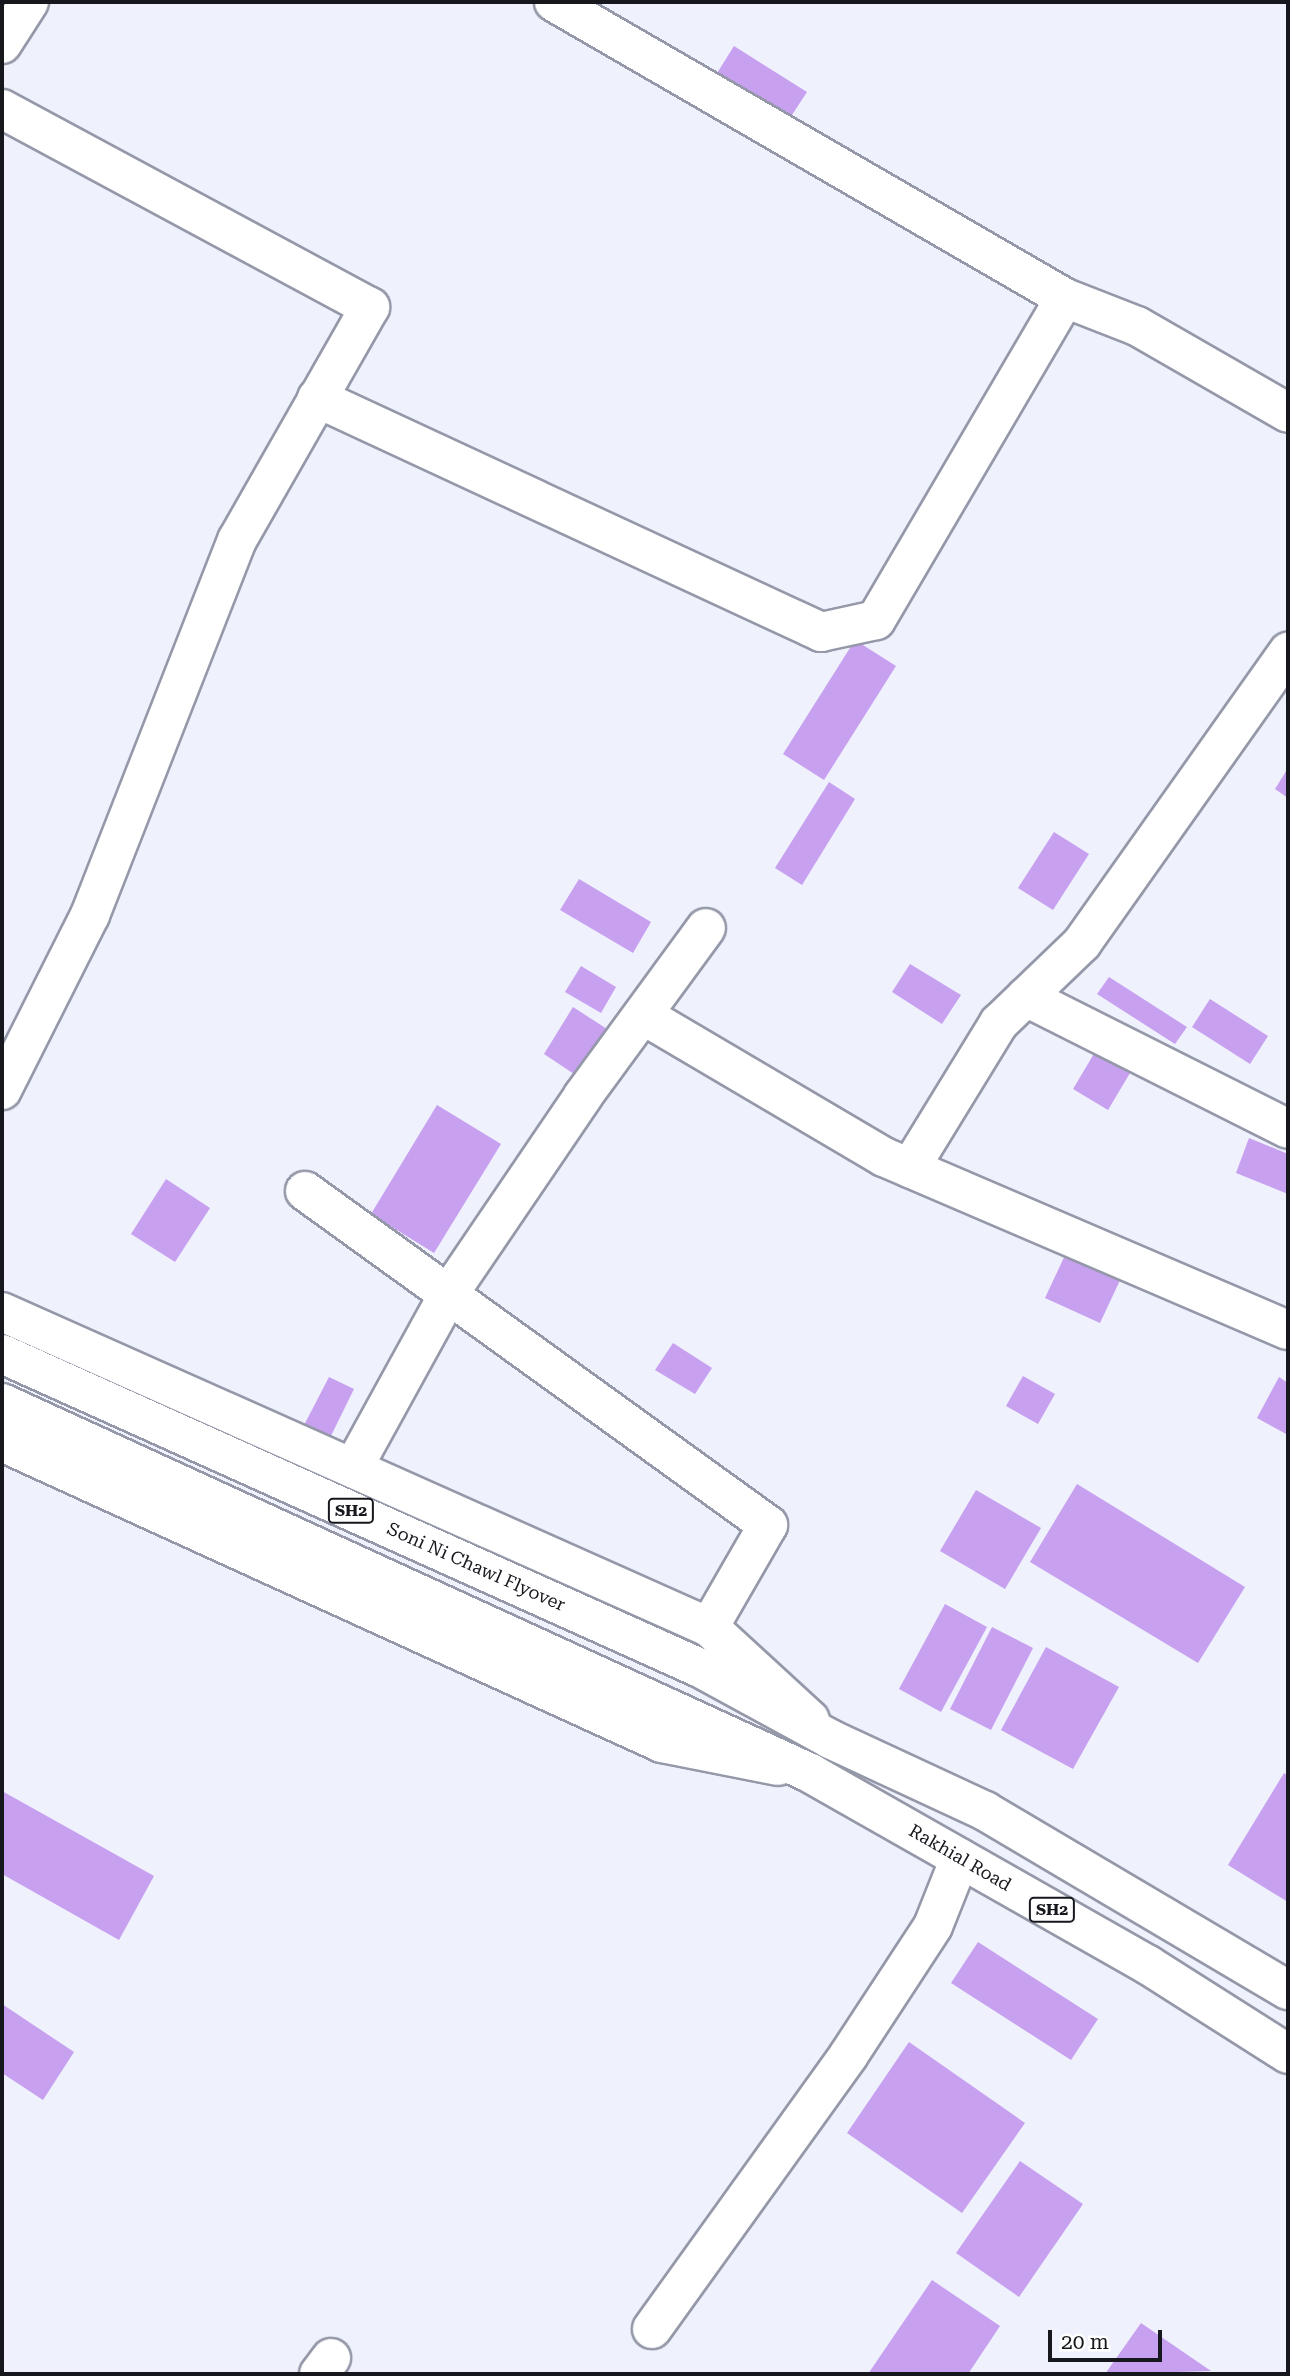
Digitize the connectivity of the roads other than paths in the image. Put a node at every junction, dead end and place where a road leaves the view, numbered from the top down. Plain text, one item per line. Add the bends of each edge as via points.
1 (29, 2) edge
2 (554, 2) edge
3 (2, 44) edge
4 (2, 109) edge
5 (1065, 298) junction
6 (317, 398) junction
7 (1288, 413) edge
8 (1288, 652) edge
9 (706, 928) dead end
10 (1026, 997) junction
11 (643, 1015) junction
12 (2, 1090) edge
13 (1288, 1129) edge
14 (910, 1168) junction
15 (305, 1191) dead end
16 (448, 1295) junction
17 (2, 1312) edge
18 (1288, 1330) edge
19 (2, 1354) edge
20 (2, 1403) edge
21 (2, 1443) edge
22 (353, 1468) junction
23 (709, 1627) junction
24 (830, 1739) junction
25 (810, 1773) junction
26 (960, 1858) junction
27 (1288, 1990) edge
28 (1288, 2054) edge
29 (652, 2329) dead end

1 - 3 street
2 - 5 street
4 - 6 street via 370,307
5 - 6 street via 876,620 821,632
5 - 7 street via 1137,326
6 - 12 street via 237,540 90,915
8 - 10 street via 1082,943
9 - 11 street
10 - 13 street
10 - 14 street via 999,1023
11 - 14 street
11 - 16 street
14 - 18 street
15 - 16 street
16 - 22 street
16 - 23 street via 768,1525
17 - 22 street
19 - 24 street, Soni Ni Chawl Flyover / SH2 via 700,1668
20 - 25 street, SH2 via 677,1708
21 - 25 street via 662,1744
22 - 23 street
23 - 24 street
24 - 27 street, SH2 via 985,1811
25 - 26 street, Rakhial Road / SH2
26 - 28 street, Rakhial Road / SH2 via 1149,1965
26 - 29 street via 933,1926 855,2046

